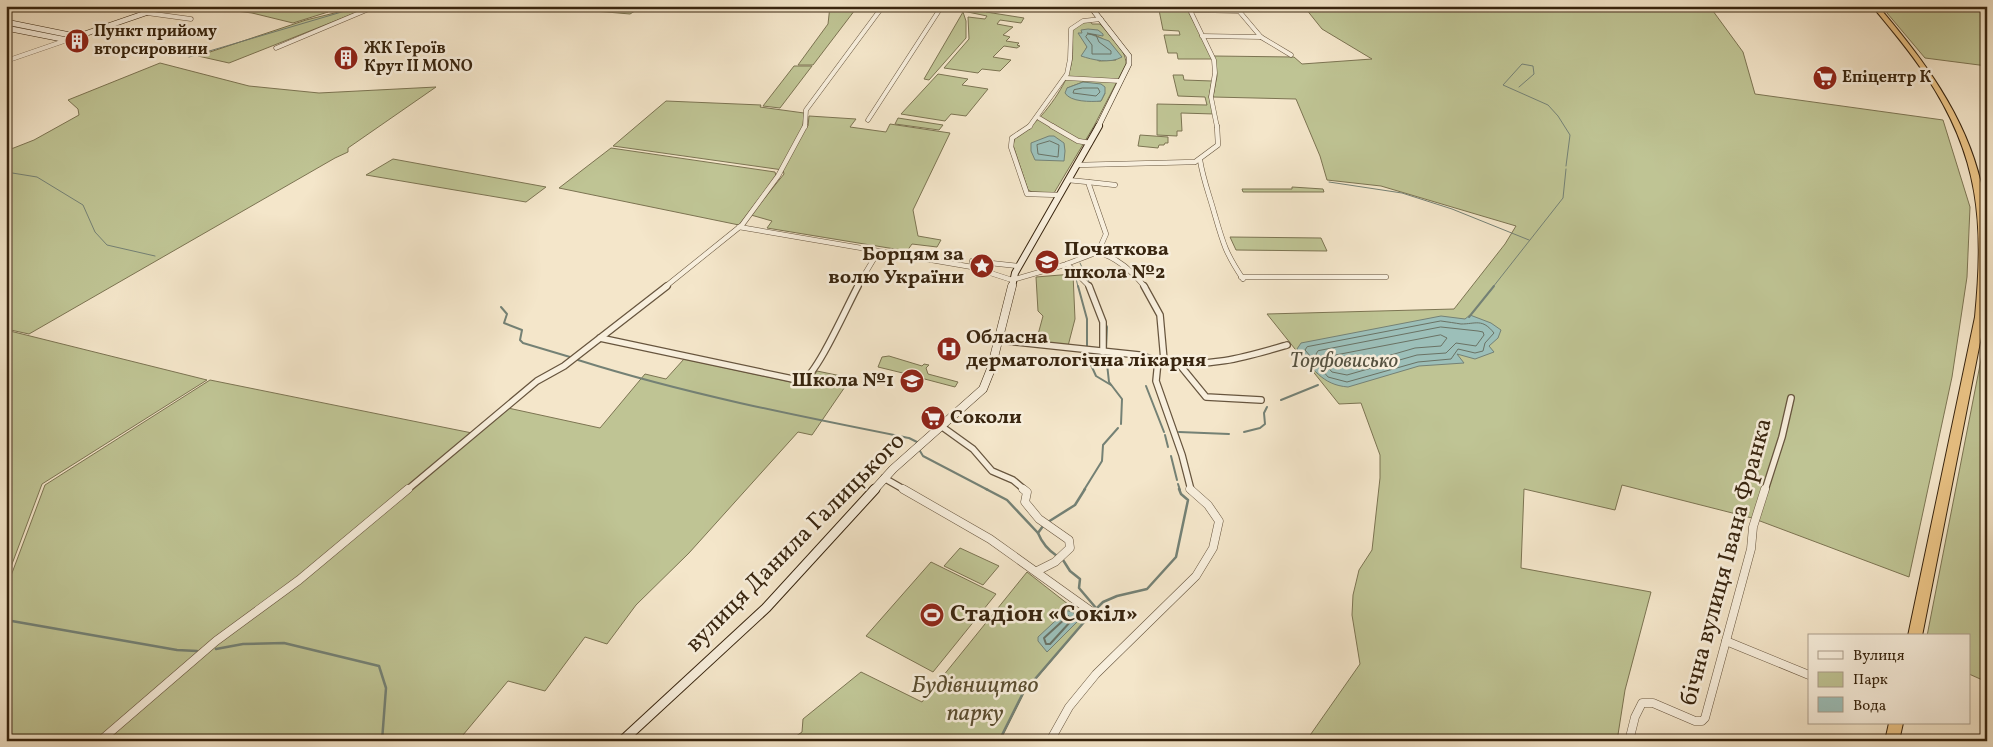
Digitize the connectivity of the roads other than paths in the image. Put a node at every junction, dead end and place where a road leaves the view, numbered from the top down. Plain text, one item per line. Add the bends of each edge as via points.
1 (166, 6) edge
2 (376, 6) edge
3 (883, 6) edge
4 (942, 6) edge
5 (1090, 6) edge
6 (1875, 6) edge
7 (1189, 8) edge
8 (1881, 10) edge
9 (147, 13) junction
10 (191, 19) dead end
11 (1101, 19) junction
12 (6, 22) edge
13 (6, 28) edge
14 (77, 36) junction
15 (1202, 36) junction
16 (1261, 37) junction
17 (67, 40) junction
18 (276, 48) dead end
19 (1291, 55) dead end
20 (6, 61) edge
21 (1066, 78) junction
22 (1120, 81) junction
23 (1038, 118) junction
24 (868, 120) dead end
25 (1090, 143) junction
26 (1200, 160) junction
27 (1077, 165) junction
28 (1068, 180) junction
29 (1088, 182) junction
30 (1115, 185) dead end
31 (1060, 195) junction
32 (1984, 213) edge
33 (739, 227) junction
34 (878, 252) junction
35 (1098, 252) junction
36 (1067, 264) junction
37 (1018, 266) junction
38 (972, 268) junction
39 (1386, 277) dead end
40 (1012, 280) junction
41 (600, 338) junction
42 (998, 340) junction
43 (1287, 345) dead end
44 (1103, 352) junction
45 (1161, 360) junction
46 (1179, 364) junction
47 (1791, 398) dead end
48 (1261, 400) dead end
49 (942, 426) junction
50 (884, 478) junction
51 (1036, 571) junction
52 (1092, 612) dead end
53 (1914, 634) edge
54 (1726, 641) junction
55 (1808, 675) edge
56 (1896, 724) edge
57 (100, 741) edge
58 (622, 741) edge
59 (1050, 741) edge
60 (1629, 741) edge
61 (1892, 741) edge

1 - 9 street
2 - 18 street
3 - 33 street via 806,110 805,127 778,176
4 - 24 street
5 - 11 street
6 - 8 highway
7 - 15 street
7 - 16 street via 1239,11
8 - 32 highway via 1918,57 1948,108 1964,144
9 - 10 street
9 - 14 street
11 - 21 street via 1083,21 1071,29 1071,57
11 - 22 street, вулиця Данила Галицького via 1129,56 1129,64
12 - 14 street
13 - 17 street
14 - 17 street
15 - 16 street
15 - 26 street via 1214,60 1211,97 1219,142
16 - 19 street
17 - 20 street
21 - 22 street
21 - 23 street
22 - 25 street, вулиця Данила Галицького
23 - 25 street via 1078,141
23 - 31 street via 1024,132 1012,138 1011,147 1027,194
25 - 27 street, вулиця Данила Галицького
26 - 27 street
26 - 39 street via 1221,242 1242,279
27 - 28 street, вулиця Данила Галицького
28 - 29 street
28 - 31 street, вулиця Данила Галицького
29 - 30 street
29 - 35 street via 1106,234
31 - 37 street, вулиця Данила Галицького
32 - 53 highway via 1980,317
33 - 34 street
33 - 41 street
34 - 38 street
34 - 41 street via 864,272 823,356 806,379
35 - 36 street
35 - 45 street via 1132,271 1145,288 1160,315
36 - 40 street
36 - 44 street via 1091,288 1103,322
37 - 38 street via 972,261
37 - 40 street, вулиця Данила Галицького
38 - 40 street
40 - 42 street, вулиця Данила Галицького
41 - 57 street via 564,366 537,381 320,564 216,641
42 - 44 street
42 - 49 street, вулиця Данила Галицького via 989,378 983,389
43 - 46 street via 1229,363
44 - 45 street
45 - 46 street
45 - 59 street via 1156,382 1158,393 1182,455 1189,488 1208,505 1219,522 1213,548 1196,576 1096,674 1069,708
46 - 48 street via 1206,397
47 - 54 street, бічна вулиця Івана Франка via 1753,527 1751,549
49 - 50 street, вулиця Данила Галицького
49 - 51 street via 973,450 992,471 1022,486 1027,492 1025,502 1030,511 1069,540 1070,548 1066,553 1050,566
50 - 51 street via 990,539
50 - 58 street, вулиця Данила Галицького via 766,608
51 - 52 street
54 - 55 street
54 - 60 street, бічна вулиця Івана Франка via 1706,718 1702,722 1695,721 1653,703 1642,703
56 - 61 highway

